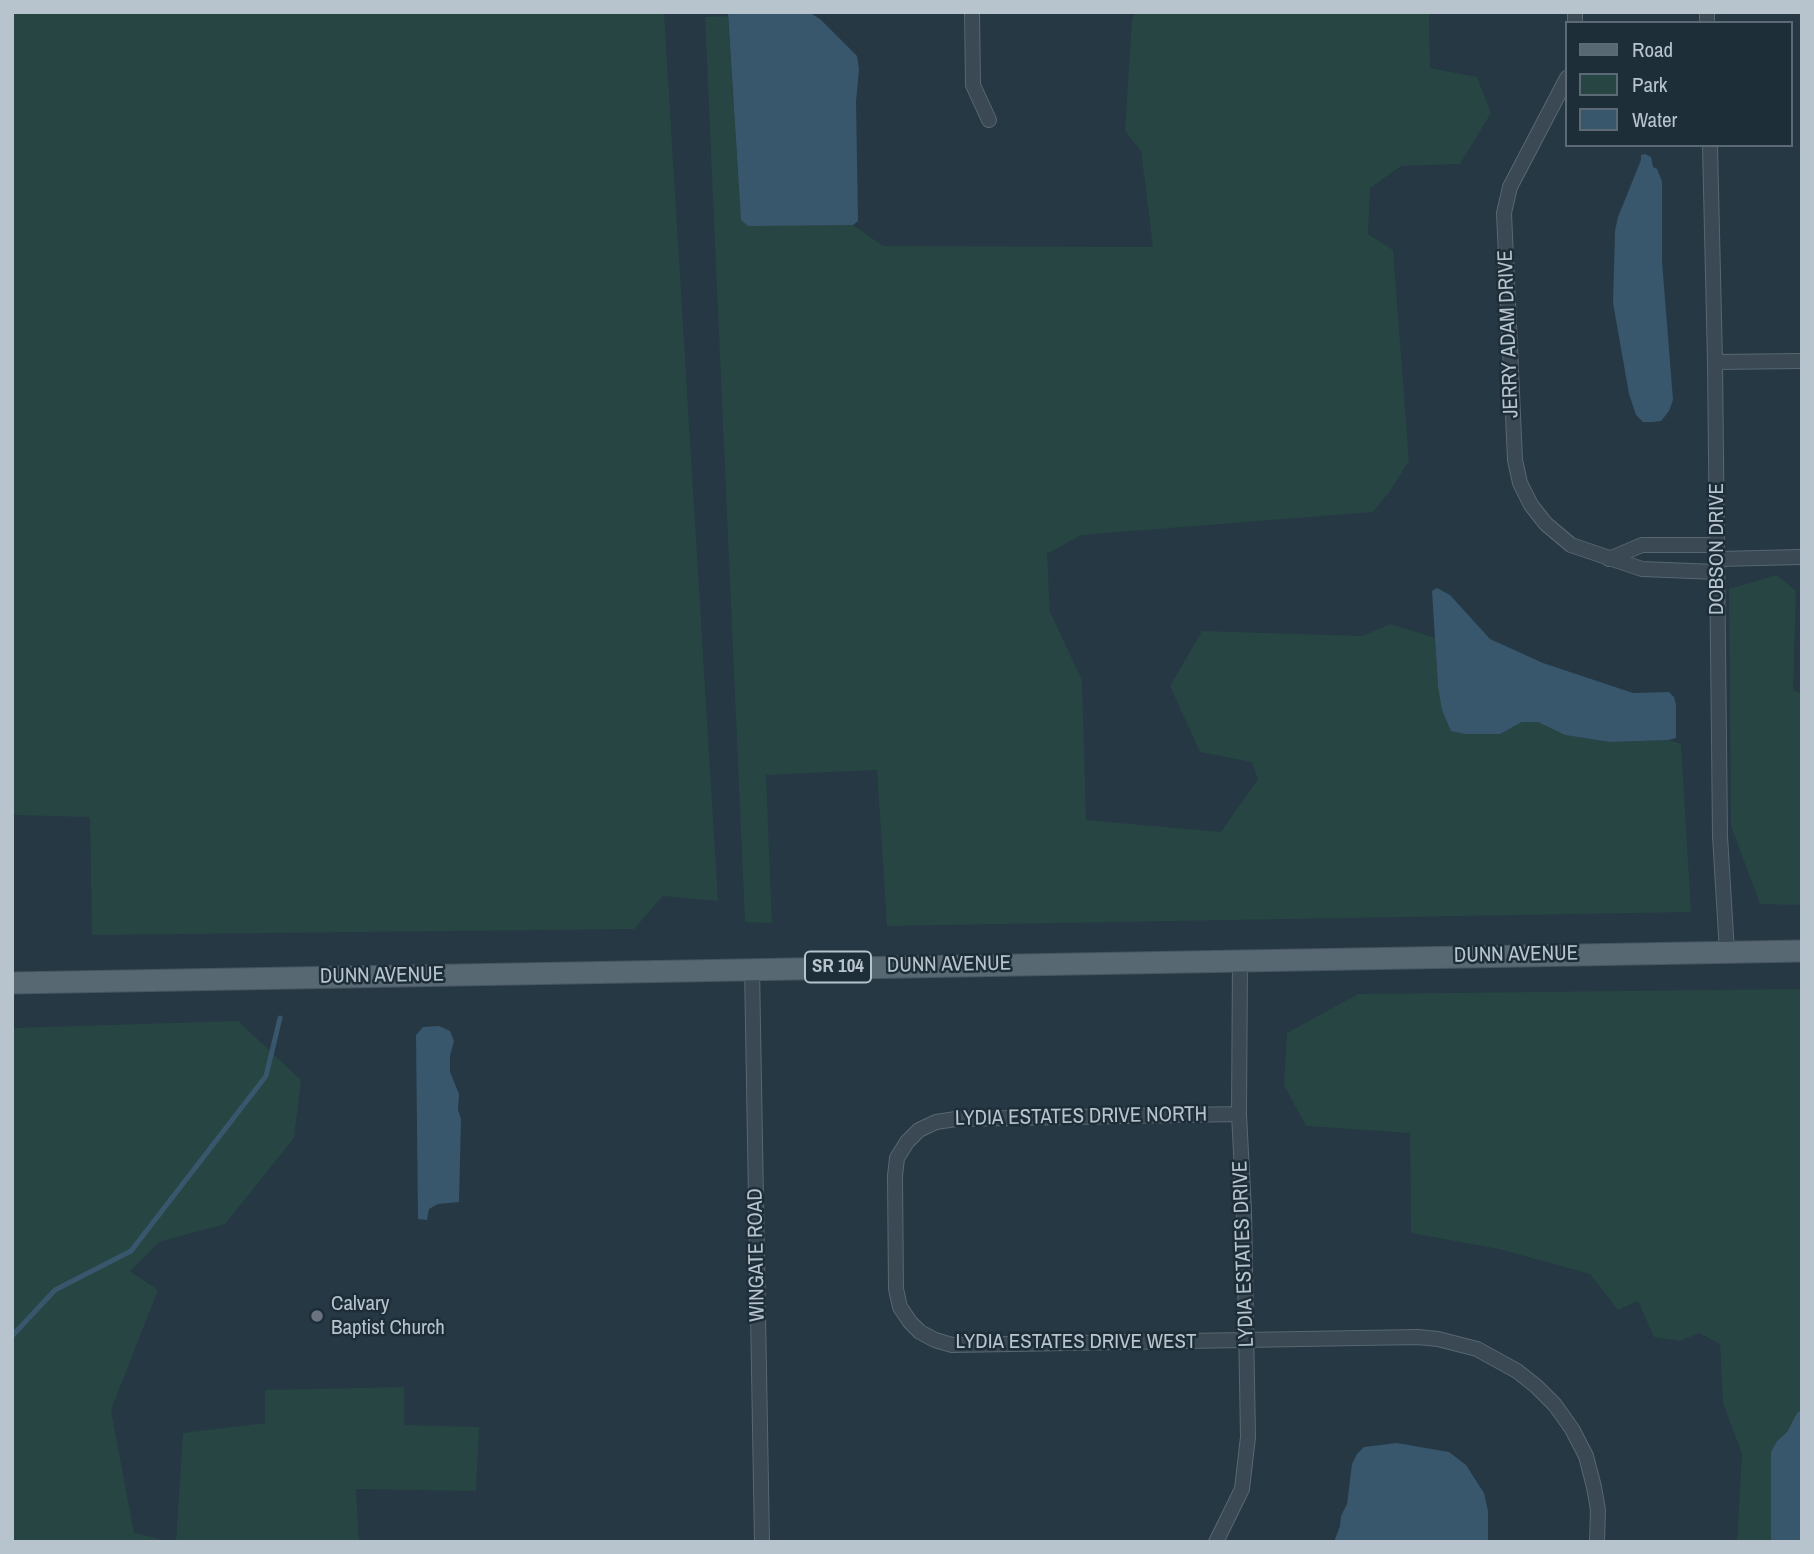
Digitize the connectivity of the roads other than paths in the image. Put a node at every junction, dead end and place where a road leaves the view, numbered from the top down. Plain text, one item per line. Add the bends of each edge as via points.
1 (972, 12) edge
2 (1566, 80) edge
3 (989, 120) dead end
4 (1710, 147) edge
5 (1802, 361) edge
6 (1715, 362) junction
7 (1802, 557) edge
8 (1717, 558) junction
9 (1609, 559) junction
10 (1802, 951) edge
11 (1727, 952) junction
12 (1240, 960) junction
13 (752, 969) junction
14 (12, 983) edge
15 (1239, 1114) junction
16 (896, 1242) joint
17 (1247, 1341) junction
18 (762, 1542) edge
19 (1216, 1542) edge
20 (1597, 1542) edge

1 - 3 street via 973,85
2 - 9 street, JERRY ADAM DRIVE via 1510,187 1504,213 1515,460 1520,483 1546,524 1571,545
4 - 6 street, DOBSON DRIVE
5 - 6 street
6 - 8 street, DOBSON DRIVE
7 - 8 street
8 - 9 street, JERRY ADAM DRIVE via 1642,569
8 - 9 street via 1642,545
8 - 11 street, DOBSON DRIVE via 1720,836
10 - 11 main road, DUNN AVENUE / SR 104
11 - 12 main road, DUNN AVENUE / SR 104
12 - 13 main road, DUNN AVENUE / SR 104
12 - 15 street, LYDIA ESTATES DRIVE
13 - 14 main road, DUNN AVENUE / SR 104
13 - 18 street, WINGATE ROAD
15 - 16 street, LYDIA ESTATES DRIVE NORTH via 936,1122 919,1130 897,1158
15 - 17 street, LYDIA ESTATES DRIVE
16 - 17 street, LYDIA ESTATES DRIVE WEST via 900,1307 915,1327 952,1345
17 - 19 street, LYDIA ESTATES DRIVE via 1247,1462 1242,1489
17 - 20 street, LYDIA ESTATES DRIVE WEST via 1418,1337 1458,1343 1497,1358 1536,1386 1572,1429 1586,1456 1594,1487

